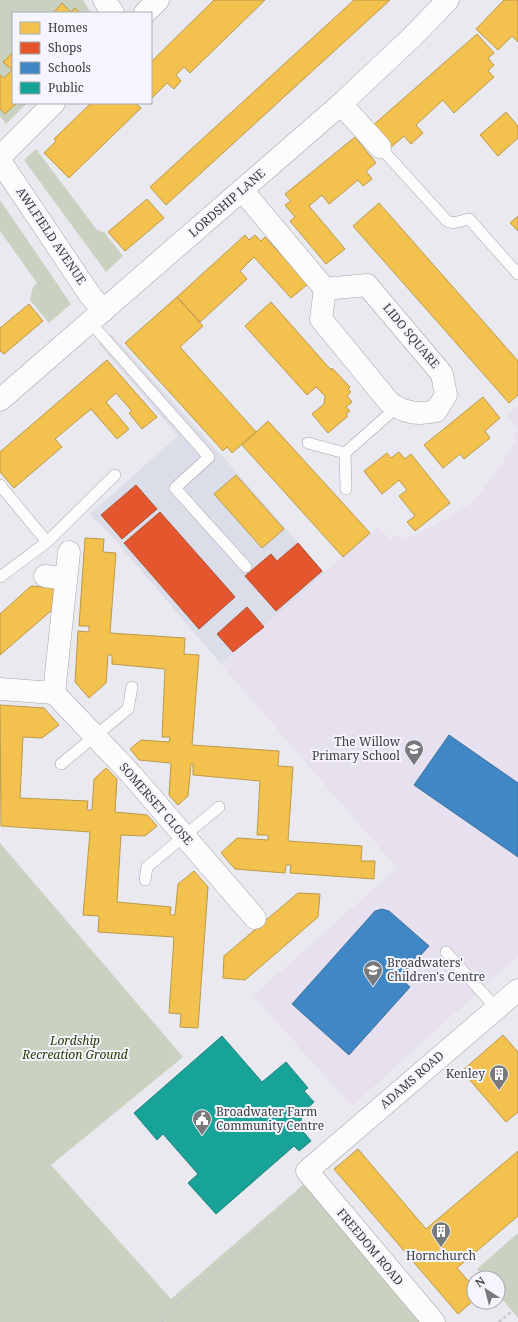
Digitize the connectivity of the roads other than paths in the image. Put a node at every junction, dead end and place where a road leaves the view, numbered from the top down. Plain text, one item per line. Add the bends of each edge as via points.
1 (104, 0) edge
2 (158, 0) edge
3 (448, 0) edge
4 (112, 12) edge
5 (146, 12) edge
6 (53, 104) edge
7 (341, 104) junction
8 (380, 147) joint
9 (0, 157) edge
10 (0, 161) edge
11 (242, 190) junction
12 (518, 274) edge
13 (325, 289) junction
14 (96, 316) junction
15 (0, 400) edge
16 (397, 408) junction
17 (308, 443) dead end
18 (345, 453) junction
19 (115, 475) dead end
20 (0, 485) edge
21 (346, 489) dead end
22 (47, 542) junction
23 (69, 552) dead end
24 (246, 567) dead end
25 (0, 577) edge
26 (132, 687) dead end
27 (0, 689) edge
28 (54, 693) junction
29 (96, 736) junction
30 (61, 764) dead end
31 (219, 807) dead end
32 (184, 836) junction
33 (145, 880) dead end
34 (255, 918) dead end
35 (446, 952) dead end
36 (510, 1001) edge
37 (311, 1176) joint
38 (434, 1322) edge

1 - 4 street
2 - 5 street
3 - 7 street, LORDSHIP LANE
6 - 9 street
7 - 8 street
7 - 11 street, LORDSHIP LANE
8 - 12 lane via 447,221 453,223 469,219
10 - 14 street, AWLFIELD AVENUE via 90,295
11 - 13 street
11 - 14 street, LORDSHIP LANE
13 - 16 street, LIDO SQUARE via 321,319 389,402
13 - 16 street, LIDO SQUARE via 367,285 442,374 446,396 436,411 426,414 401,411
14 - 15 street, LORDSHIP LANE
14 - 24 lane via 209,457 174,488
16 - 18 lane
17 - 18 lane
18 - 21 lane
19 - 22 lane
20 - 22 lane
22 - 25 lane
23 - 28 street via 56,578
26 - 29 lane via 128,709
27 - 28 street
28 - 29 street, SOMERSET CLOSE
29 - 30 lane
29 - 32 street, SOMERSET CLOSE
31 - 32 lane
32 - 33 lane via 147,867
32 - 34 street, SOMERSET CLOSE
35 - 36 lane
36 - 37 street, ADAMS ROAD
37 - 38 street, FREEDOM ROAD

